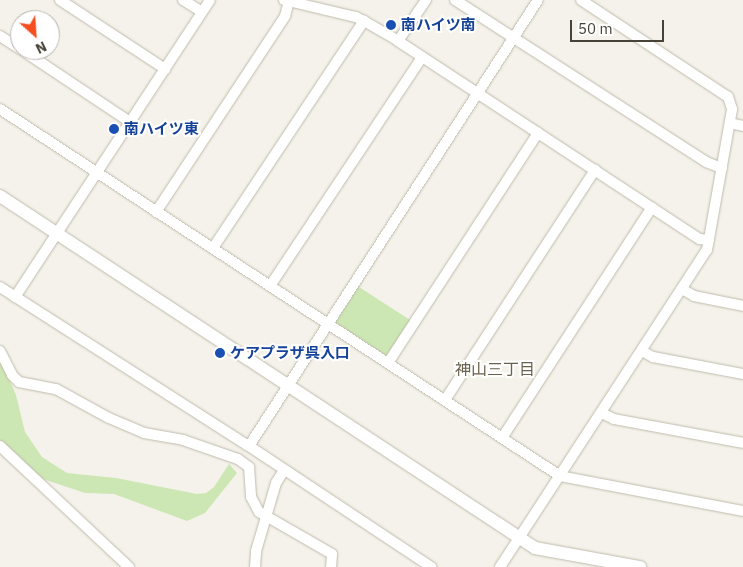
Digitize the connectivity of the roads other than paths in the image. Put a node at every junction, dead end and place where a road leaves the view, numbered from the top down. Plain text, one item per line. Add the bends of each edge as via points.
1 (61, 0) edge
2 (183, 0) edge
3 (210, 0) edge
4 (426, 0) edge
5 (455, 0) edge
6 (538, 0) edge
7 (581, 0) edge
8 (287, 1) edge
9 (202, 12) junction
10 (364, 21) junction
11 (514, 38) junction
12 (398, 41) junction
13 (422, 57) junction
14 (37, 60) edge
15 (165, 69) junction
16 (478, 94) junction
17 (0, 109) edge
18 (130, 122) junction
19 (730, 123) junction
20 (743, 126) edge
21 (538, 133) junction
22 (722, 168) junction
23 (595, 170) junction
24 (97, 173) junction
25 (0, 196) edge
26 (652, 208) junction
27 (156, 212) junction
28 (57, 232) junction
29 (709, 240) junction
30 (213, 248) junction
31 (270, 286) junction
32 (0, 287) edge
33 (682, 289) junction
34 (15, 297) junction
35 (743, 306) edge
36 (328, 324) junction
37 (0, 351) edge
38 (642, 351) junction
39 (388, 363) junction
40 (743, 374) edge
41 (288, 386) junction
42 (444, 400) junction
43 (602, 412) junction
44 (502, 438) junction
45 (743, 443) edge
46 (0, 446) edge
47 (249, 446) junction
48 (284, 470) junction
49 (560, 476) junction
50 (743, 511) edge
51 (266, 517) junction
52 (520, 538) junction
53 (130, 567) edge
54 (255, 567) edge
55 (331, 567) edge
56 (430, 567) edge
57 (500, 567) edge
58 (640, 567) edge

1 - 15 street
2 - 9 street
3 - 9 street
4 - 12 street
5 - 11 street
6 - 11 street
7 - 19 street via 728,97 732,109
8 - 10 street
8 - 27 street via 285,16
9 - 15 street
10 - 12 street
10 - 30 street
11 - 16 street
11 - 22 street via 706,162
12 - 13 street
13 - 16 street
13 - 31 street
14 - 18 street
15 - 18 street
16 - 21 street
16 - 36 street
17 - 24 street
18 - 24 street
19 - 20 street
19 - 22 street
21 - 23 street
21 - 39 street
22 - 29 street
23 - 26 street
23 - 42 street
24 - 27 street
24 - 28 street
25 - 28 street
26 - 29 street via 700,239
26 - 44 street
27 - 30 street
28 - 34 street
28 - 41 street
29 - 33 street via 707,250
30 - 31 street
31 - 36 street
32 - 34 street
33 - 35 street via 694,296
33 - 38 street
34 - 47 street
36 - 39 street
36 - 41 street
37 - 51 street via 19,382 56,389 144,433 183,440 238,459 249,467 251,497 259,512
38 - 40 street via 653,357
38 - 43 street
39 - 42 street
41 - 47 street
41 - 52 street
42 - 44 street
43 - 45 street via 614,419
43 - 49 street
44 - 49 street
46 - 53 street
47 - 48 street
48 - 51 street via 276,483
48 - 56 street
49 - 50 street
49 - 52 street
51 - 54 street
51 - 55 street via 332,554
52 - 57 street
52 - 58 street via 535,548

